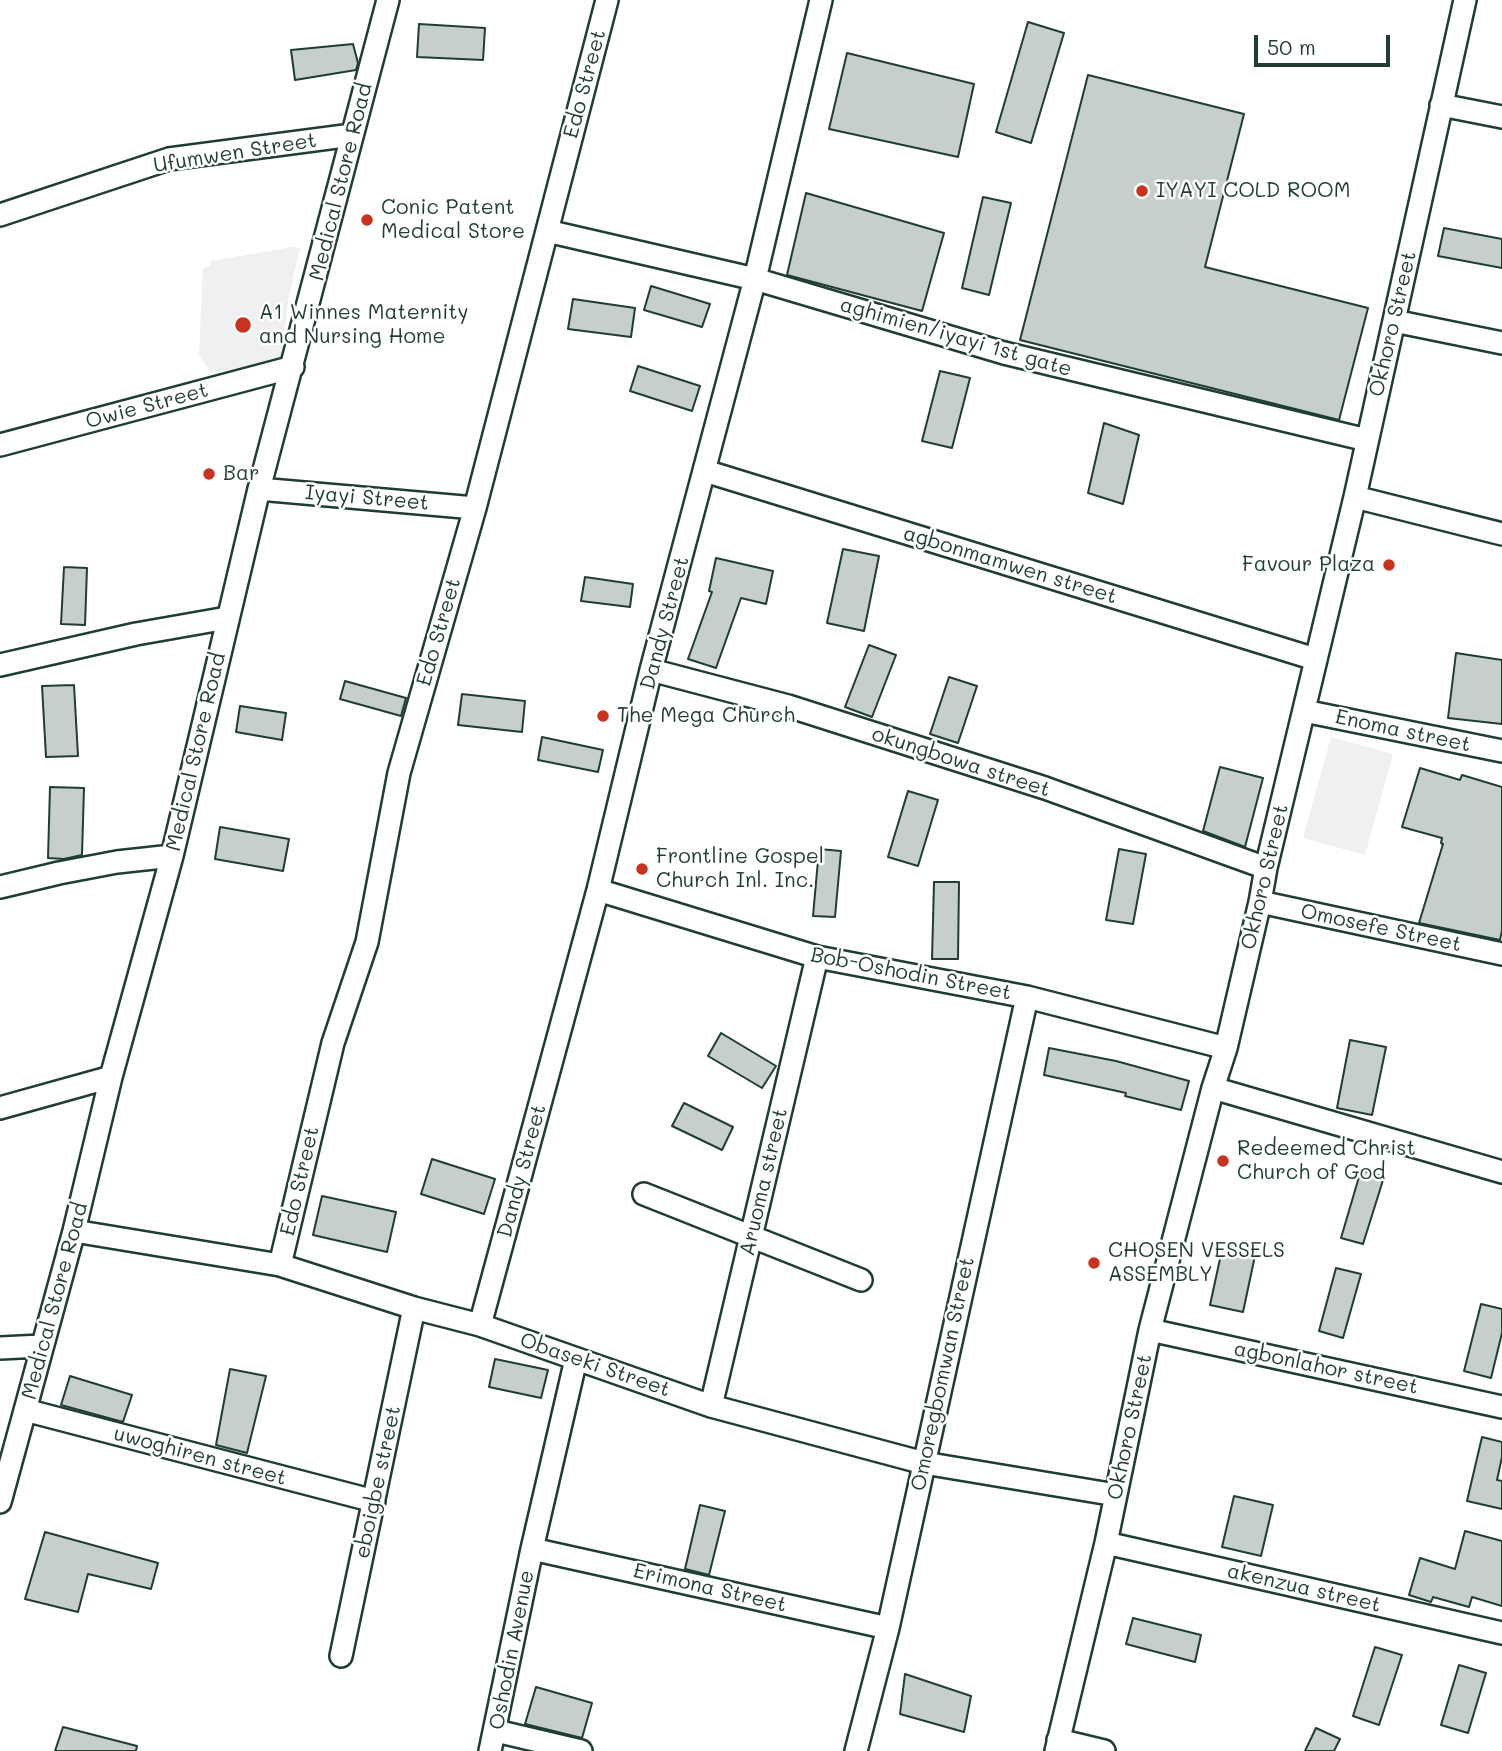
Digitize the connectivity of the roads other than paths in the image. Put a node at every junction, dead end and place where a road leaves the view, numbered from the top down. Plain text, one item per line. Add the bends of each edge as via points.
1 (388, 0) edge
2 (607, 0) edge
3 (821, 0) edge
4 (1465, 0) edge
5 (1441, 105) junction
6 (1502, 117) edge
7 (352, 135) junction
8 (0, 215) edge
9 (547, 231) junction
10 (755, 279) junction
11 (1394, 321) junction
12 (1502, 343) edge
13 (293, 367) junction
14 (1367, 440) junction
15 (0, 445) edge
16 (705, 471) junction
17 (259, 489) junction
18 (1355, 497) junction
19 (475, 508) junction
20 (1502, 534) edge
21 (227, 618) junction
22 (1315, 659) junction
23 (0, 665) edge
24 (651, 670) junction
25 (1304, 711) junction
26 (1502, 751) edge
27 (172, 856) junction
28 (1266, 868) junction
29 (0, 887) edge
30 (598, 890) junction
31 (1260, 902) junction
32 (1502, 954) edge
33 (817, 957) junction
34 (1027, 997) junction
35 (1226, 1048) junction
36 (111, 1077) junction
37 (1213, 1088) junction
38 (0, 1108) edge
39 (1502, 1172) edge
40 (644, 1194) dead end
41 (74, 1231) junction
42 (750, 1236) junction
43 (280, 1265) junction
44 (862, 1280) dead end
45 (414, 1308) junction
46 (480, 1325) junction
47 (1150, 1330) junction
48 (41, 1346) junction
49 (0, 1348) edge
50 (576, 1359) junction
51 (711, 1406) junction
52 (1502, 1407) edge
53 (25, 1410) junction
54 (924, 1463) junction
55 (1116, 1495) junction
56 (374, 1501) junction
57 (0, 1502) edge
58 (1106, 1543) junction
59 (532, 1549) junction
60 (888, 1628) junction
61 (1502, 1633) edge
62 (341, 1656) dead end
63 (493, 1741) edge
64 (1057, 1745) edge
65 (581, 1751) edge
66 (856, 1751) edge
67 (1104, 1751) edge

1 - 7 street, Medical Store Road
2 - 9 street, Edo Street
3 - 10 street, Dandy Street
4 - 5 street, Okhoro Street
5 - 6 street
5 - 11 street, Okhoro Street
7 - 8 street, Ufumwen Street via 169,159
7 - 13 street, Medical Store Road
9 - 10 street, aghimien/iyayi 1st gate
9 - 19 street, Edo Street
10 - 14 street, aghimien/iyayi 1st gate via 1004,353
10 - 16 street, Dandy Street
11 - 12 street
11 - 14 street, Okhoro Street
13 - 15 street, Owie Street
13 - 17 street, Medical Store Road
14 - 18 street, Okhoro Street
16 - 22 street, agbonmamwen street
16 - 24 street, Dandy Street
17 - 19 street, Iyayi Street
17 - 21 street, Medical Store Road
18 - 20 street
18 - 22 street, Okhoro Street
19 - 43 street, Edo Street via 399,773 367,942 333,1043
21 - 23 street
21 - 27 street, Medical Store Road
22 - 25 street, Okhoro Street
24 - 28 street, okungbowa street via 788,706 1007,776
24 - 30 street, Dandy Street
25 - 26 street, Enoma street
25 - 28 street, Okhoro Street
27 - 29 street via 94,866
27 - 36 street, Medical Store Road
28 - 31 street, Okhoro Street
30 - 33 street, Bob-Oshodin Street
30 - 46 street, Dandy Street
31 - 32 street, Omosefe Street
31 - 35 street, Okhoro Street
33 - 34 street, Bob-Oshodin Street
33 - 42 street, Aruoma street
34 - 35 street, Bob-Oshodin Street
34 - 54 street, Omoregbomwan Street
35 - 37 street, Okhoro Street
36 - 38 street
36 - 41 street, Medical Store Road
37 - 39 street
37 - 47 street, Okhoro Street
40 - 42 street
41 - 43 street, Obaseki Street
41 - 48 street, Medical Store Road
42 - 44 street
42 - 51 street, Aruoma street
43 - 45 street, Obaseki Street
45 - 46 street, Obaseki Street
45 - 56 street, eboigbe street
46 - 50 street, Obaseki Street
47 - 52 street, agbonlahor street
47 - 55 street, Okhoro Street
48 - 49 street
48 - 53 street, Medical Store Road
50 - 51 street, Obaseki Street
50 - 59 street, Oshodin Avenue
51 - 54 street, Obaseki Street
53 - 56 street, uwoghiren street
53 - 57 street, Medical Store Road
54 - 55 street, Obaseki Street
54 - 60 street, Omoregbomwan Street
55 - 58 street, Okhoro Street
56 - 62 street, eboigbe street
58 - 61 street, akenzua street
58 - 64 street, Okhoro Street
59 - 60 street, Erimona Street
59 - 63 street, Oshodin Avenue
60 - 66 street, Omoregbomwan Street
63 - 65 street
64 - 67 street

